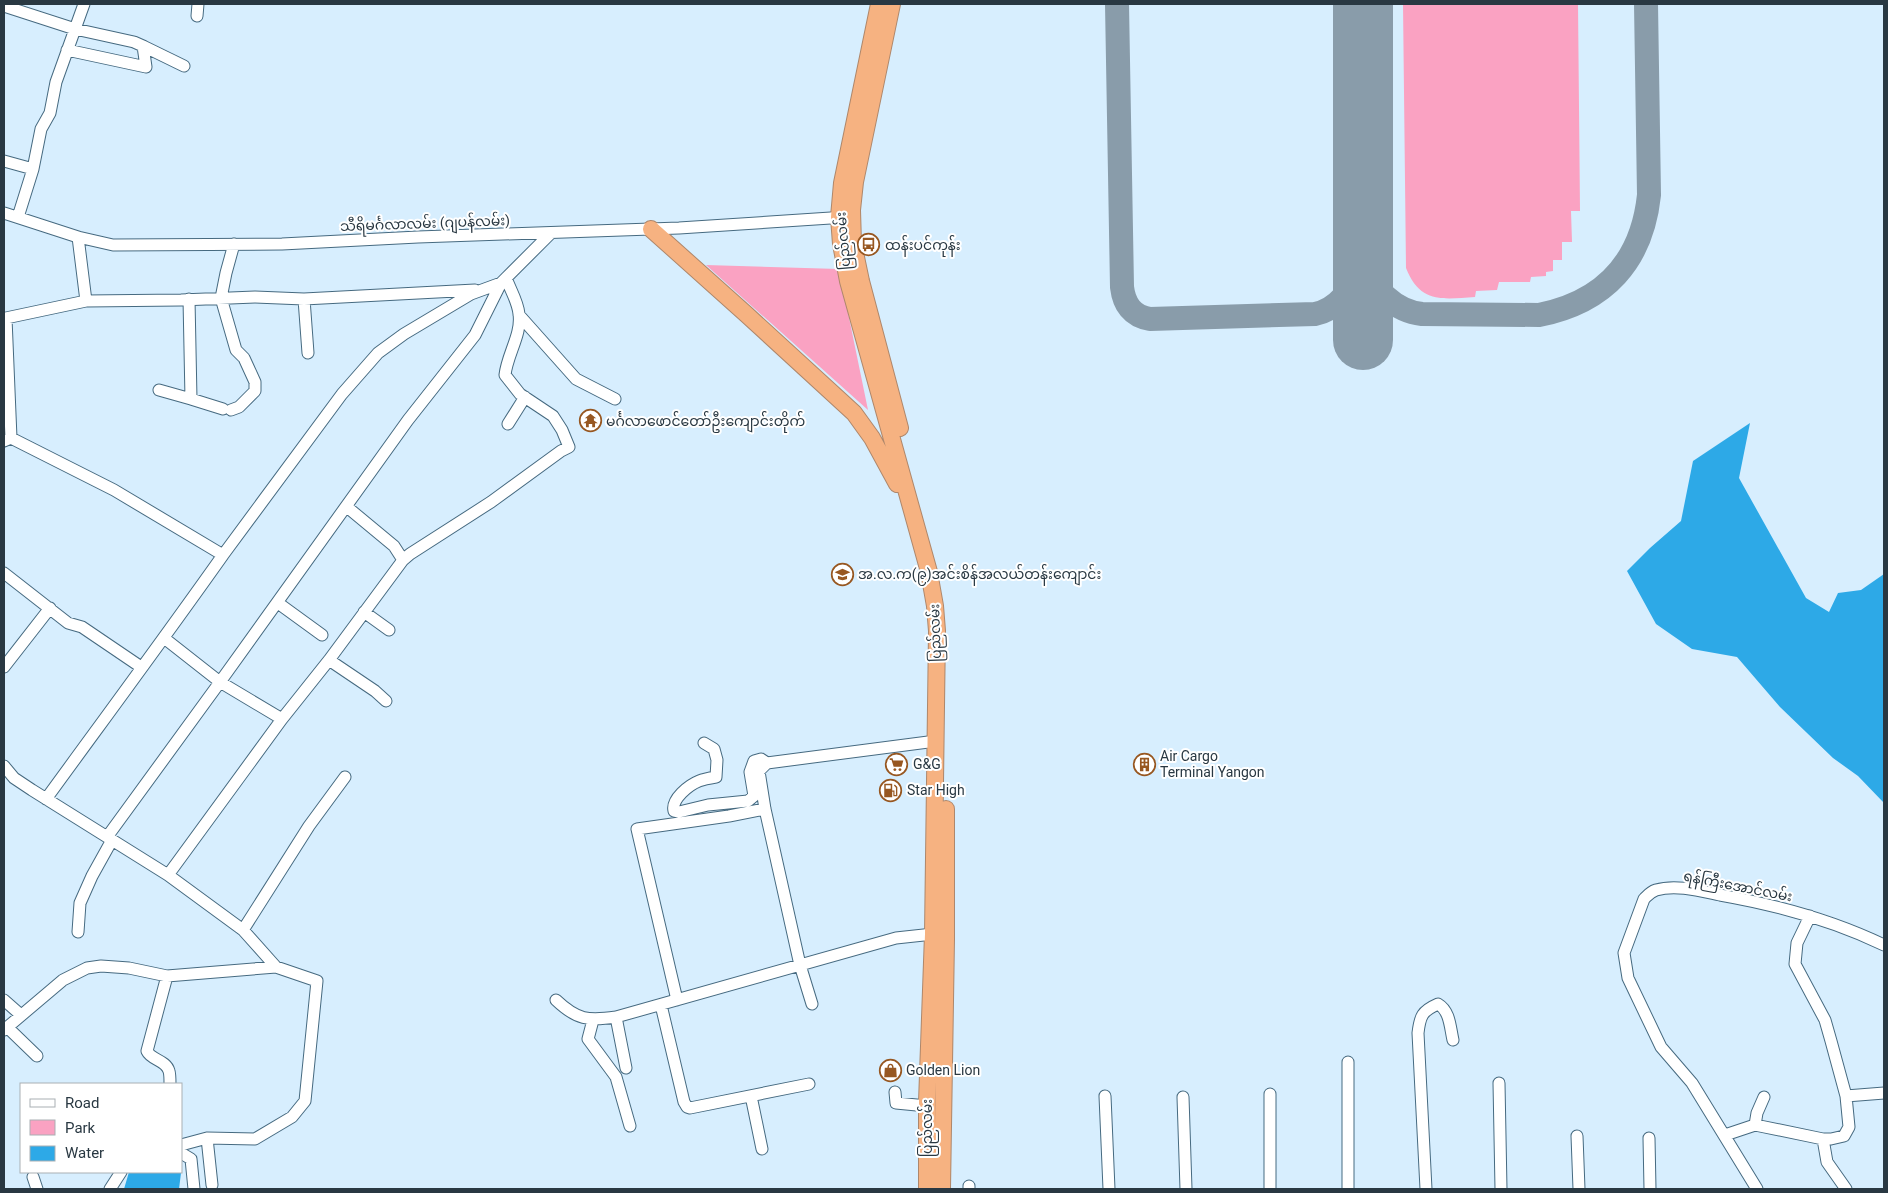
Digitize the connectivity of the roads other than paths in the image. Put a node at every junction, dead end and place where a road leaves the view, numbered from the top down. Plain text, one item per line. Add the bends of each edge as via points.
1 (84, 4) edge
2 (198, 4) edge
3 (879, 4) edge
4 (892, 4) edge
5 (4, 6) edge
6 (197, 16) dead end
7 (74, 29) junction
8 (143, 46) junction
9 (67, 50) junction
10 (184, 66) dead end
11 (4, 161) edge
12 (33, 170) junction
13 (4, 213) edge
14 (18, 217) junction
15 (846, 217) junction
16 (650, 229) junction
17 (551, 233) junction
18 (78, 237) junction
19 (234, 244) junction
20 (503, 280) junction
21 (482, 290) junction
22 (221, 298) junction
23 (304, 298) junction
24 (189, 299) junction
25 (86, 301) junction
26 (519, 315) junction
27 (5, 318) edge
28 (308, 353) dead end
29 (159, 390) dead end
30 (525, 397) junction
31 (191, 399) junction
32 (615, 399) dead end
33 (508, 424) dead end
34 (8, 439) edge
35 (347, 507) junction
36 (914, 516) junction
37 (222, 555) junction
38 (403, 560) junction
39 (4, 573) edge
40 (278, 603) junction
41 (50, 608) junction
42 (364, 612) junction
43 (389, 630) dead end
44 (322, 635) dead end
45 (164, 638) junction
46 (329, 660) junction
47 (4, 667) edge
48 (141, 667) junction
49 (220, 682) junction
50 (386, 701) dead end
51 (282, 719) junction
52 (936, 741) junction
53 (704, 744) dead end
54 (767, 763) junction
55 (4, 766) edge
56 (345, 777) dead end
57 (46, 799) junction
58 (765, 809) junction
59 (109, 838) junction
60 (168, 875) junction
61 (1810, 916) junction
62 (243, 930) junction
63 (78, 932) dead end
64 (934, 934) junction
65 (1884, 945) edge
66 (800, 965) junction
67 (276, 967) junction
68 (167, 976) junction
69 (4, 1000) edge
70 (556, 1000) dead end
71 (677, 1000) junction
72 (812, 1004) dead end
73 (661, 1005) junction
74 (21, 1015) junction
75 (616, 1017) junction
76 (593, 1020) junction
77 (6, 1029) edge
78 (1453, 1040) dead end
79 (37, 1056) dead end
80 (1348, 1062) dead end
81 (626, 1068) dead end
82 (170, 1083) edge
83 (1499, 1083) dead end
84 (809, 1084) dead end
85 (895, 1092) dead end
86 (1884, 1093) edge
87 (1270, 1094) dead end
88 (751, 1096) junction
89 (1105, 1096) dead end
90 (1846, 1096) junction
91 (1183, 1097) dead end
92 (1764, 1097) dead end
93 (927, 1106) junction
94 (1754, 1125) junction
95 (630, 1126) dead end
96 (1725, 1135) junction
97 (1577, 1136) dead end
98 (207, 1138) junction
99 (1649, 1138) dead end
100 (1823, 1139) junction
101 (182, 1145) edge
102 (762, 1149) dead end
103 (182, 1153) edge
104 (119, 1173) edge
105 (33, 1177) dead end
106 (212, 1185) dead end
107 (37, 1189) edge
108 (110, 1189) edge
109 (194, 1189) edge
110 (927, 1189) edge
111 (942, 1189) edge
112 (1109, 1189) edge
113 (1186, 1189) edge
114 (1270, 1189) edge
115 (1348, 1189) edge
116 (1426, 1189) edge
117 (1501, 1189) edge
118 (1580, 1189) edge
119 (1650, 1189) edge
120 (1757, 1189) edge
121 (1846, 1189) edge

1 - 7 street
2 - 6 street
3 - 15 highway, ပြည်လမ်း via 842,183
4 - 15 highway, ပြည်လမ်း
5 - 7 street
7 - 8 street
7 - 9 street
8 - 9 street via 146,67
8 - 10 street
9 - 12 street via 50,113 41,129
11 - 12 street
12 - 14 street
13 - 14 street, သီရိမင်္ဂလာလမ်း (ဂျပန်လမ်း)
14 - 18 street, သီရိမင်္ဂလာလမ်း (ဂျပန်လမ်း)
15 - 16 street, သီရိမင်္ဂလာလမ်း (ဂျပန်လမ်း)
15 - 36 highway, ပြည်လမ်း via 841,244 848,281
15 - 111 highway, ပြည်လမ်း via 943,600 946,641 946,939
16 - 17 street, သီရိမင်္ဂလာလမ်း (ဂျပန်လမ်း)
16 - 36 highway via 854,414 872,438
17 - 19 street, သီရိမင်္ဂလာလမ်း (ဂျပန်လမ်း)
17 - 20 street
18 - 19 street, သီရိမင်္ဂလာလမ်း (ဂျပန်လမ်း) via 113,244
18 - 25 street
19 - 22 street
20 - 21 street
20 - 26 street
20 - 35 street via 474,335 408,420
21 - 23 street
21 - 37 street via 404,334 378,353 342,394
22 - 23 street
22 - 24 street
22 - 31 street via 236,350 244,358 255,382 255,391 239,407 227,410
23 - 28 street
24 - 25 street
24 - 31 street
25 - 27 street
26 - 30 street via 505,375
26 - 32 street via 576,379
27 - 34 street
29 - 31 street
30 - 33 street
30 - 38 street via 553,416 569,447
34 - 37 street via 114,490
35 - 38 street via 394,546
35 - 40 street
36 - 52 highway, ပြည်လမ်း via 935,606
37 - 45 street
38 - 42 street
39 - 41 street
40 - 44 street
40 - 49 street
41 - 47 street
41 - 48 street via 68,623 82,627
42 - 43 street
42 - 46 street
45 - 48 street
45 - 49 street
46 - 50 street
46 - 51 street
48 - 57 street
49 - 51 street
49 - 59 street
51 - 60 street
52 - 54 street
52 - 64 highway, ပြည်လမ်း
53 - 54 street via 714,749 716,777 691,786 675,800 674,811 748,801 754,796 750,772 754,761 761,759
54 - 58 street via 759,771
55 - 57 street via 14,778
56 - 62 street via 309,826
57 - 59 street
58 - 66 street
58 - 71 street via 637,829
59 - 60 street
59 - 63 street via 80,903
60 - 62 street
61 - 65 street, ရန်ကြီးအောင်လမ်း
61 - 90 street via 1797,943 1795,964 1825,1020
61 - 96 street, ရန်ကြီးအောင်လမ်း via 1692,889 1657,890 1644,899 1624,953 1628,978 1661,1047 1692,1083
62 - 67 street
64 - 66 street via 896,938
64 - 93 highway, ပြည်လမ်း
66 - 71 street
66 - 72 street
67 - 68 street
67 - 98 street via 318,981 306,1101 292,1117 255,1138
68 - 74 street via 101,966 87,968 62,980
68 - 82 street via 147,1051 149,1056 166,1065
69 - 74 street
70 - 76 street via 570,1013
71 - 73 street
73 - 75 street
73 - 88 street via 687,1107
74 - 77 street
75 - 76 street
75 - 81 street
76 - 95 street via 588,1040 616,1077
77 - 79 street
78 - 116 street via 1442,1006 1438,1004 1427,1009 1420,1019 1418,1033
80 - 115 street
83 - 117 street
84 - 88 street
85 - 93 street via 896,1103
86 - 90 street
87 - 114 street
88 - 102 street
89 - 112 street
90 - 100 street via 1848,1132 1838,1138
91 - 113 street
92 - 94 street
93 - 110 highway, ပြည်လမ်း
94 - 96 street
94 - 100 street
96 - 120 street, ရန်ကြီးအောင်လမ်း
97 - 118 street
98 - 101 street
98 - 106 street
99 - 119 street
100 - 121 street via 1828,1162
103 - 109 street via 191,1159
104 - 108 street
105 - 107 street

